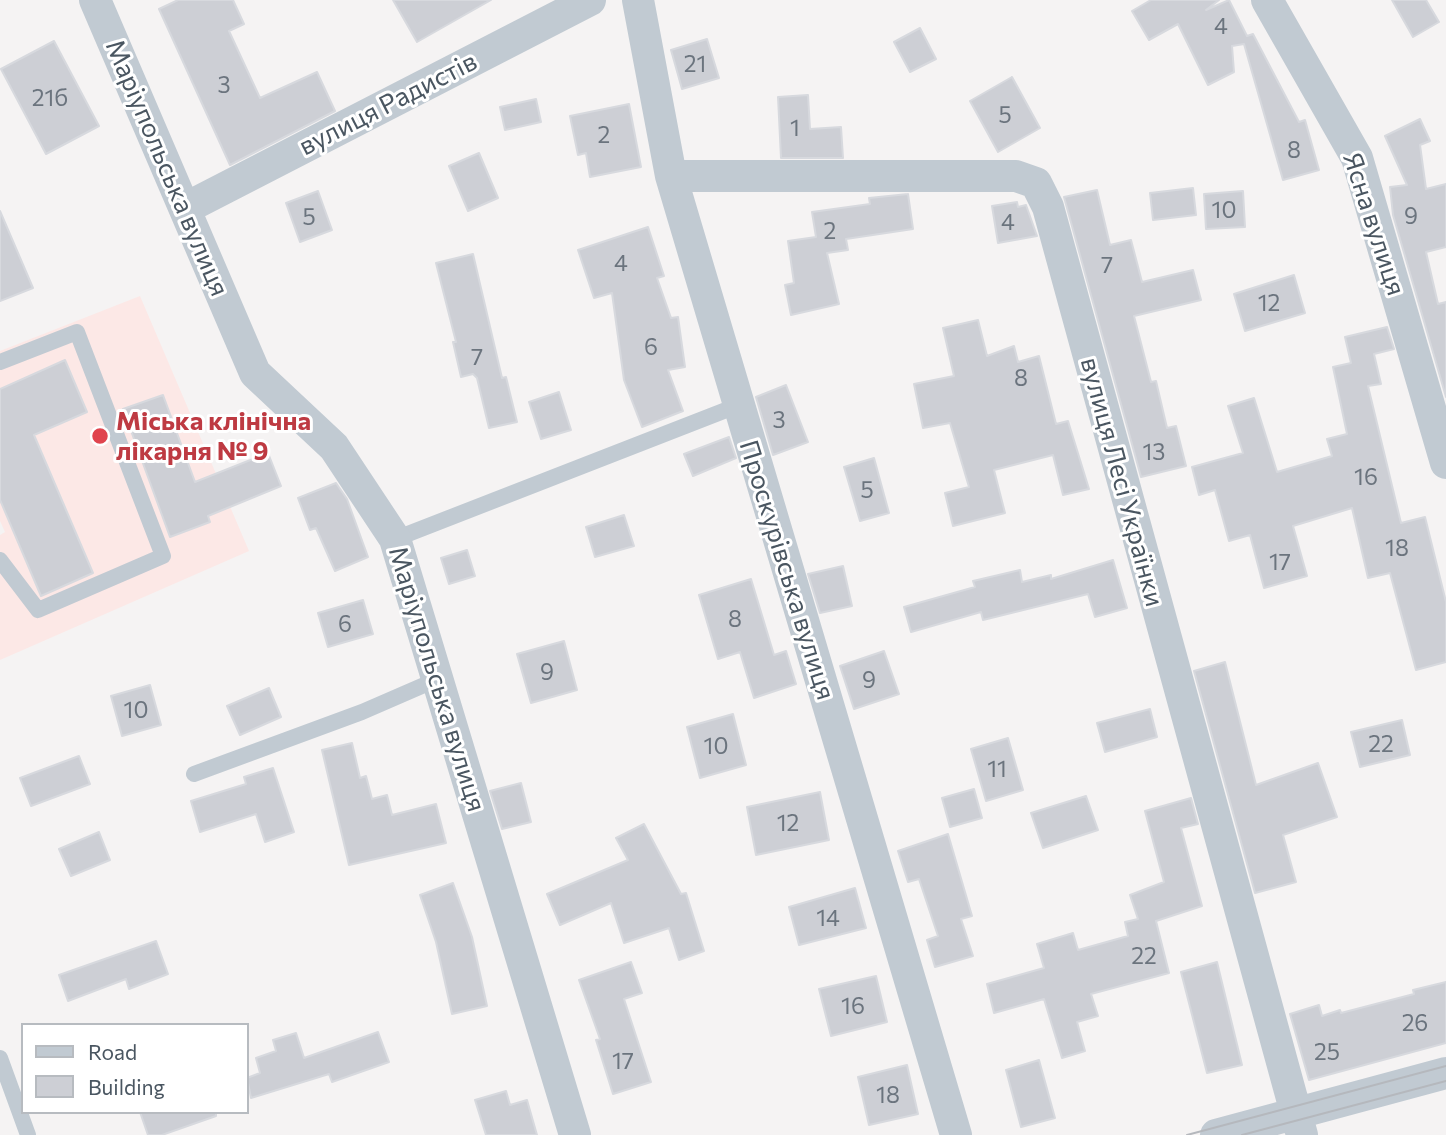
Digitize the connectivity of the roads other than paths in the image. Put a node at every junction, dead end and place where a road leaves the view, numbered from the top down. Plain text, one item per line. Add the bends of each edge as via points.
1 (95, 0) edge
2 (590, 0) edge
3 (638, 0) edge
4 (1267, 0) edge
5 (671, 176) junction
6 (186, 208) junction
7 (0, 362) edge
8 (738, 405) junction
9 (1446, 463) edge
10 (396, 539) junction
11 (0, 560) edge
12 (438, 679) junction
13 (194, 774) dead end
14 (0, 1058) edge
15 (1446, 1073) edge
16 (1298, 1124) edge
17 (28, 1135) edge
18 (575, 1135) edge
19 (956, 1135) edge
20 (1216, 1135) edge

1 - 6 street, Маріупольська вулиця
2 - 6 street, вулиця Радистів
3 - 5 street, Проскурівська вулиця
4 - 9 street, Ясна вулиця via 1357,158
5 - 8 street, Проскурівська вулиця
5 - 16 street, вулиця Лесі Українки via 1016,176 1036,183 1048,207
6 - 10 street, Маріупольська вулиця via 255,373 334,447
7 - 11 lane via 77,332 163,556 38,610
8 - 10 lane
8 - 19 street, Проскурівська вулиця
10 - 12 street, Маріупольська вулиця
12 - 13 lane
12 - 18 street, Маріупольська вулиця
14 - 17 lane
15 - 16 street
16 - 20 street

